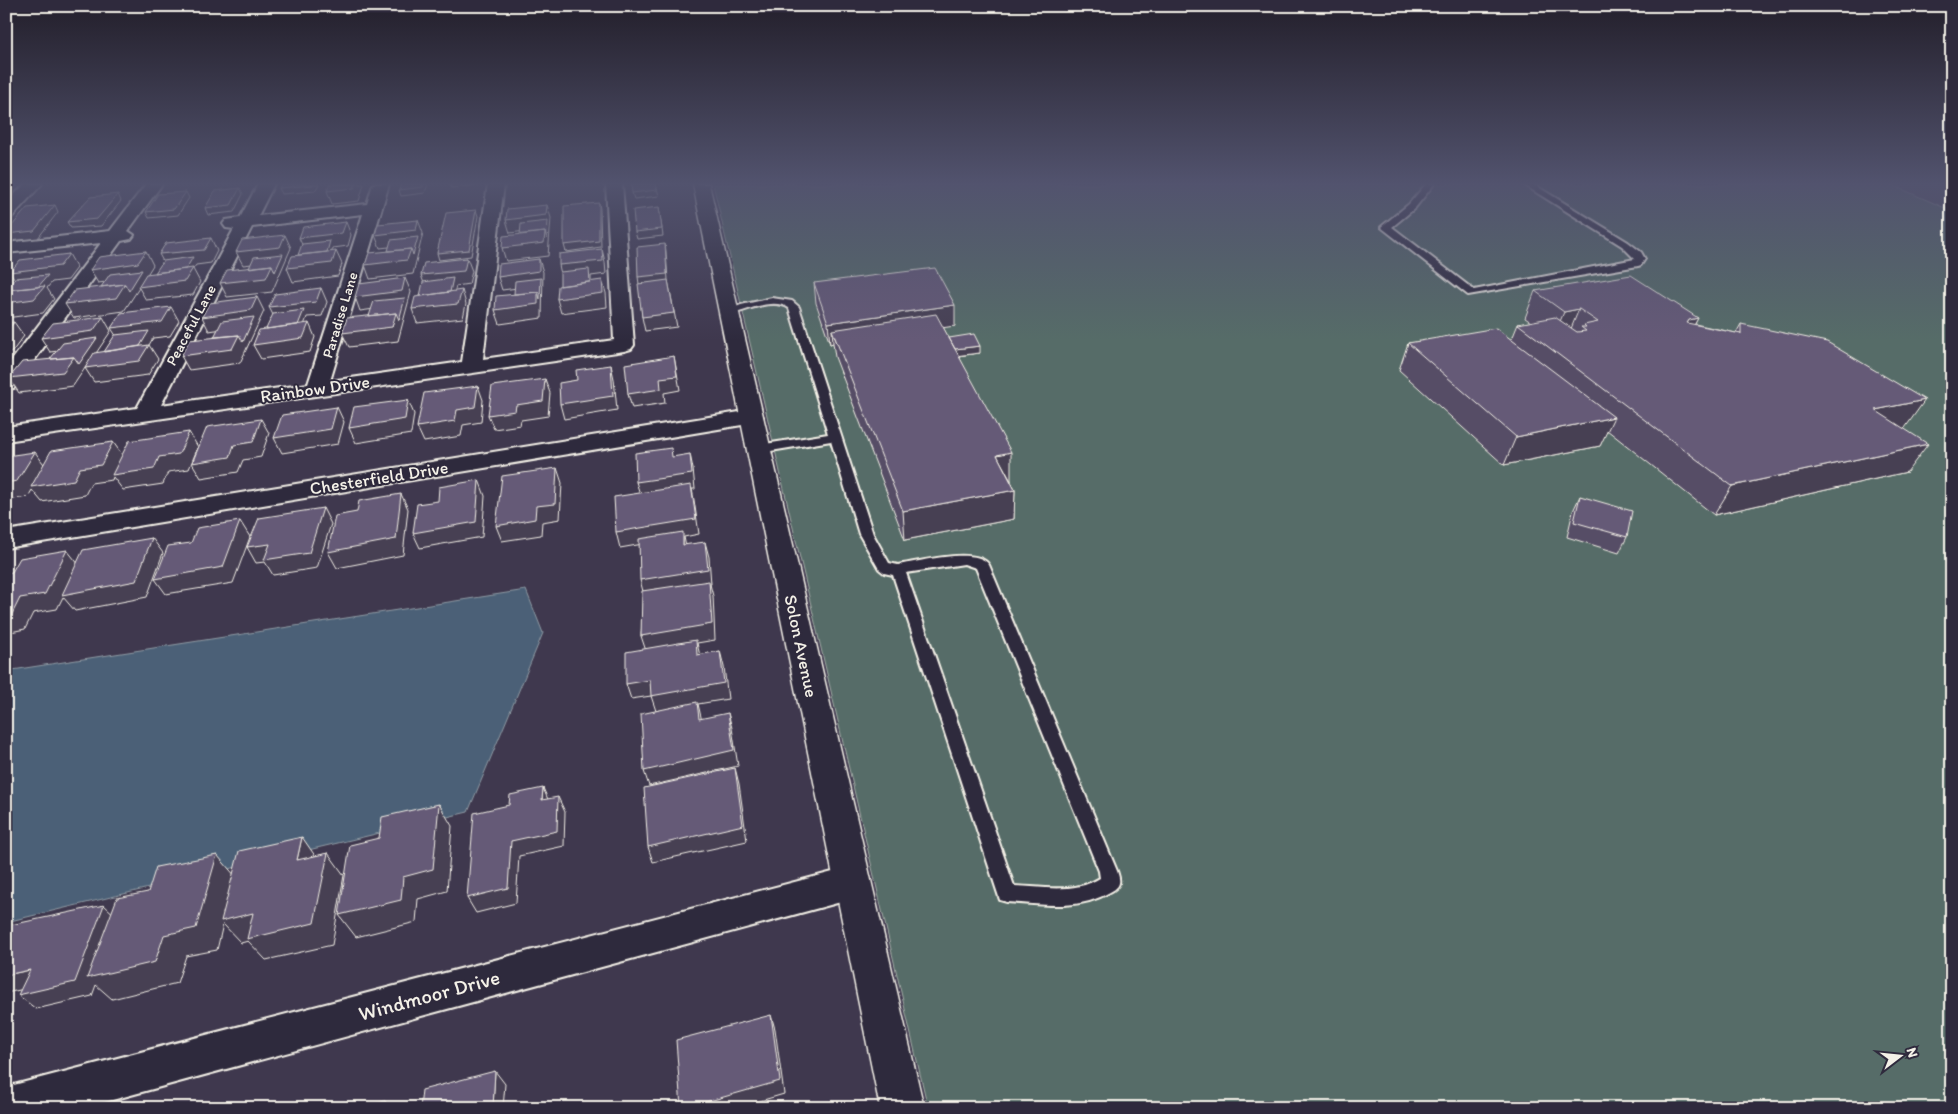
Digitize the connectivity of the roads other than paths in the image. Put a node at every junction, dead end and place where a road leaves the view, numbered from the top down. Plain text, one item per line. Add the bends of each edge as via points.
1 (122, 236) joint
2 (238, 236) edge
3 (364, 236) edge
4 (489, 236) edge
5 (617, 236) edge
6 (712, 236) edge
7 (1398, 236) edge
8 (1612, 236) edge
9 (6, 248) edge
10 (729, 312) junction
11 (472, 367) junction
12 (6, 383) edge
13 (317, 389) junction
14 (145, 414) junction
15 (752, 417) junction
16 (6, 434) edge
17 (835, 437) junction
18 (759, 449) junction
19 (6, 540) edge
20 (898, 570) junction
21 (852, 883) junction
22 (6, 1108) edge
23 (902, 1108) edge

1 - 9 street
1 - 12 street
2 - 14 street, Peaceful Lane
3 - 13 street, Paradise Lane
4 - 11 street
5 - 11 street, Rainbow Drive via 624,345
6 - 10 street, Solon Avenue
7 - 8 lane via 1472,293 1638,263 1638,254
10 - 15 street, Solon Avenue
10 - 17 lane via 764,303 784,301 792,304
11 - 13 street, Rainbow Drive
13 - 14 street, Rainbow Drive
14 - 16 street, Rainbow Drive
15 - 18 street, Solon Avenue
15 - 19 street, Chesterfield Drive
17 - 18 lane
17 - 20 lane via 866,534 884,566
18 - 21 street, Solon Avenue
20 - 20 lane via 965,559 982,565 1108,871 1110,882 1101,889 1082,896 1007,894
21 - 22 street, Windmoor Drive
21 - 23 street, Solon Avenue

